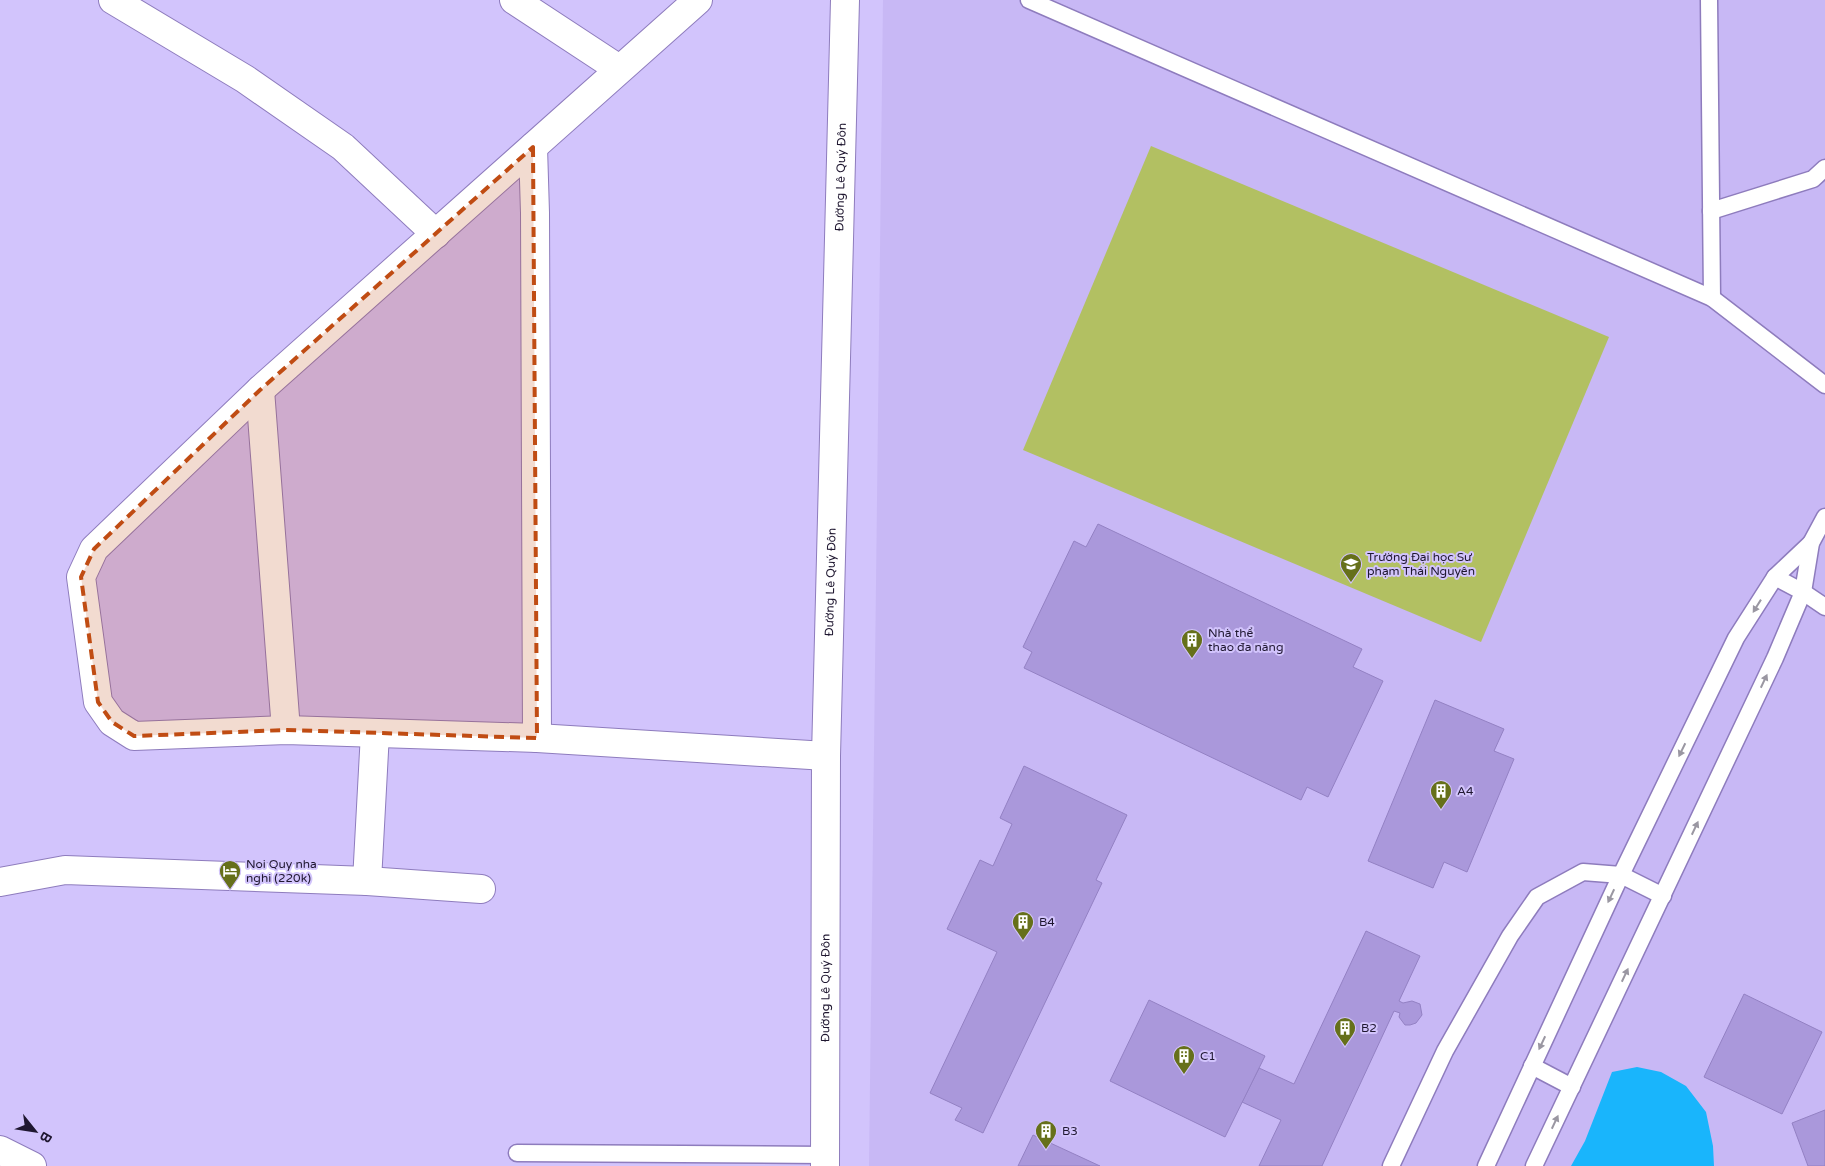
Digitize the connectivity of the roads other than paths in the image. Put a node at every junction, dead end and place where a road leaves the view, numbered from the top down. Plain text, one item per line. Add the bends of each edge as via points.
1 (113, 0) edge
2 (514, 0) edge
3 (698, 0) edge
4 (845, 0) edge
5 (1030, 0) edge
6 (1709, 0) edge
7 (619, 69) junction
8 (533, 147) junction
9 (1825, 168) edge
10 (1711, 211) junction
11 (436, 234) junction
12 (1712, 298) junction
13 (1825, 385) edge
14 (260, 390) junction
15 (1825, 517) edge
16 (1811, 543) junction
17 (1775, 577) junction
18 (1803, 592) junction
19 (1825, 607) edge
20 (286, 730) junction
21 (375, 733) junction
22 (537, 738) junction
23 (826, 756) junction
24 (1621, 875) junction
25 (0, 882) edge
26 (367, 882) junction
27 (482, 890) dead end
28 (1663, 896) junction
29 (1532, 1066) junction
30 (1572, 1087) junction
31 (0, 1150) edge
32 (517, 1153) dead end
33 (825, 1161) edge
34 (32, 1166) edge
35 (1391, 1166) edge
36 (1486, 1166) edge
37 (1534, 1166) edge

1 - 11 street via 245,79 343,147
2 - 7 street
3 - 7 street
4 - 23 street, Đường Lê Quý Đôn
5 - 12 lane
6 - 10 lane
7 - 8 street
8 - 11 street
8 - 22 street
9 - 10 lane via 1813,179
10 - 12 lane
11 - 14 street
12 - 13 lane
14 - 20 street
14 - 20 street via 110,532 94,549 81,577 98,702 112,722 134,736
15 - 16 lane
16 - 17 lane
16 - 18 lane
17 - 18 lane
17 -> 24 lane via 1736,638
18 - 19 lane
28 -> 18 lane
20 - 21 street
21 - 22 street
21 - 26 street
22 - 23 street
23 - 33 street, Đường Lê Quý Đôn
24 - 28 lane
24 -> 29 lane
24 - 35 lane via 1583,872 1537,897 1510,936 1445,1051
25 - 26 street via 65,870
26 - 27 street
30 -> 28 lane
29 - 30 lane
29 - 36 lane
37 -> 30 lane
31 - 34 street
32 - 33 lane

